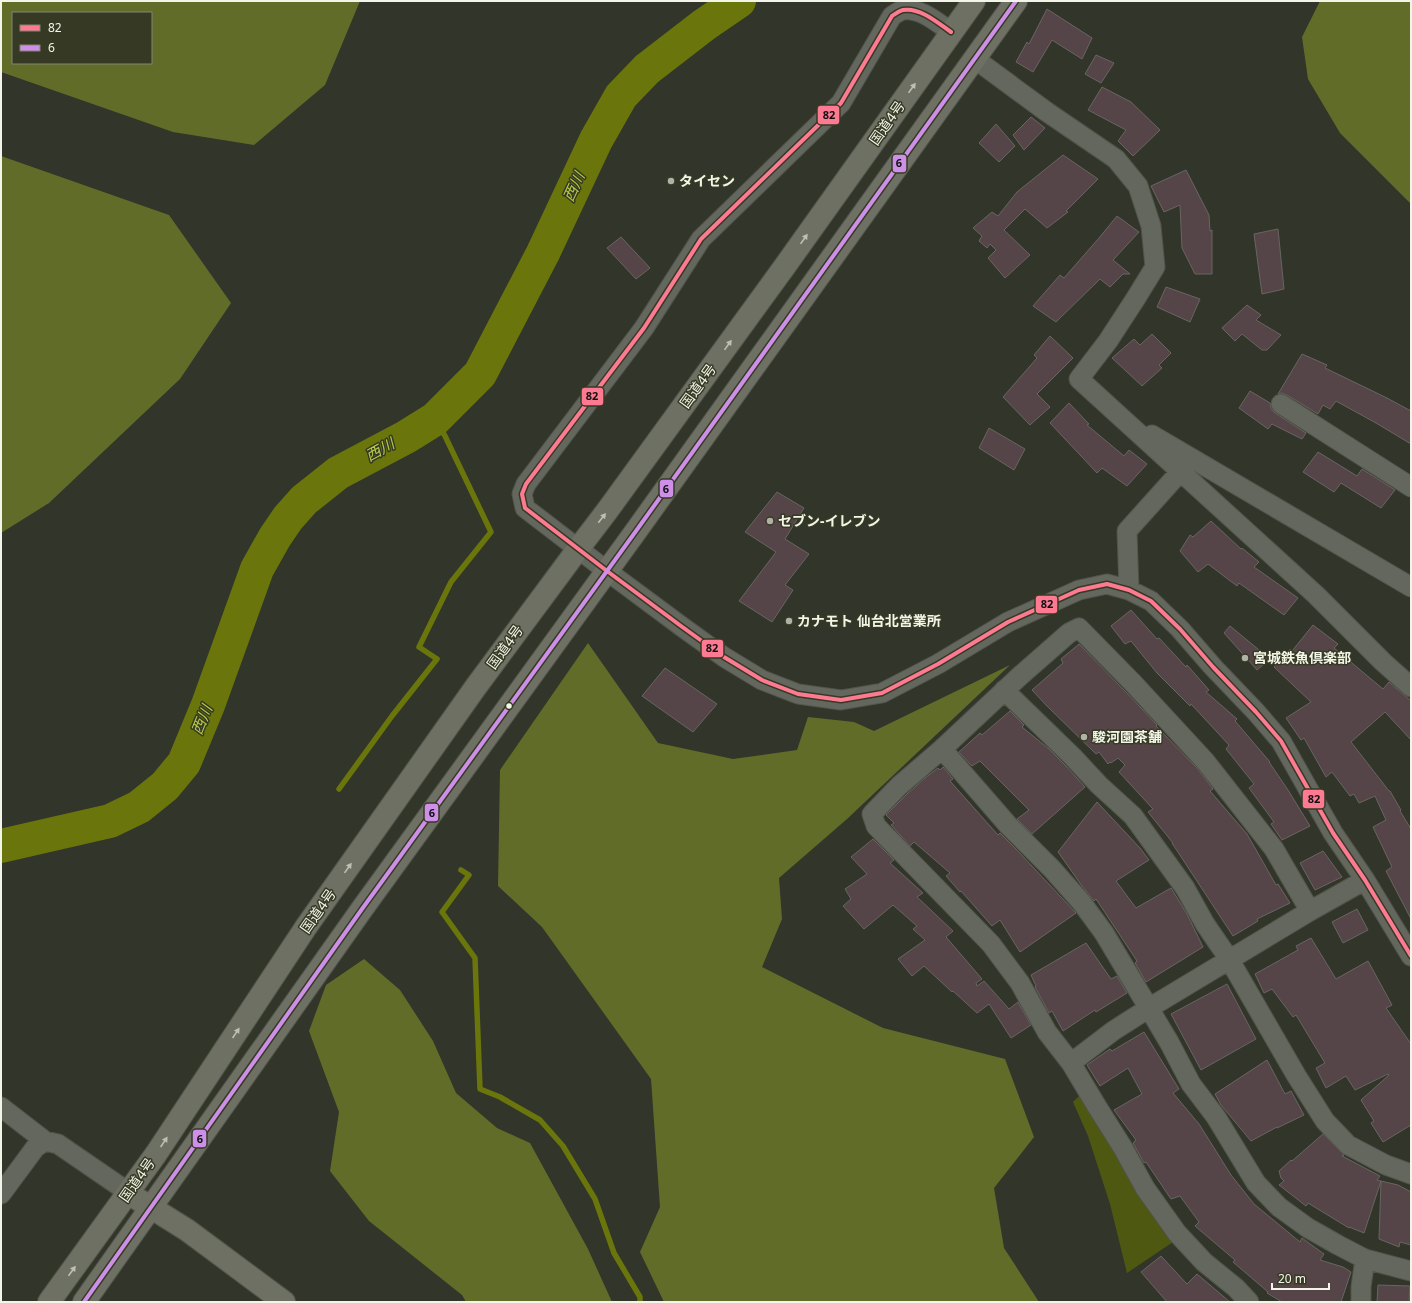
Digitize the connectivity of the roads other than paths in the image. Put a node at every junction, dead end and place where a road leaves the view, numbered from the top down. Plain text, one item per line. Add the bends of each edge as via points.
1 (974, 1) edge
2 (1016, 1) edge
3 (951, 32) junction
4 (974, 59) junction
5 (1280, 404) dead end
6 (1121, 417) junction
7 (1180, 472) junction
8 (1411, 486) edge
9 (578, 549) junction
10 (606, 571) junction
11 (1411, 587) edge
12 (1129, 590) junction
13 (1411, 688) edge
14 (1004, 690) junction
15 (942, 750) junction
16 (1365, 880) junction
17 (1310, 911) junction
18 (1411, 956) edge
19 (1229, 959) junction
20 (1149, 1008) junction
21 (1071, 1063) junction
22 (1, 1107) edge
23 (45, 1141) junction
24 (1411, 1174) edge
25 (128, 1192) junction
26 (1, 1194) edge
27 (152, 1208) junction
28 (1366, 1259) junction
29 (1411, 1271) edge
30 (1241, 1300) edge
31 (49, 1302) edge
32 (84, 1302) edge
33 (284, 1302) edge
34 (1361, 1302) edge

1 - 3 highway, 国道4号
2 - 4 highway, 国道4号
9 -> 3 highway, 国道4号 via 785,266
3 - 9 street via 919,12 902,10 892,16 841,103 701,239 644,328 526,484 522,494 526,508
4 - 6 street via 1116,159 1138,186 1151,226 1155,266 1108,341 1079,379
4 - 10 highway, 国道4号
5 - 8 street
6 - 7 street
6 - 11 street
7 - 12 street via 1127,531
7 - 13 street via 1316,595
9 - 10 street
25 -> 9 highway, 国道4号 via 306,927 470,695
10 - 12 street via 724,657 762,680 798,694 841,700 882,693 938,664 1008,622 1079,590 1107,584
10 - 27 highway, 国道4号 via 362,909
12 - 16 street via 1151,601 1180,629 1281,741 1333,833
14 - 15 street
14 - 17 street via 1069,633 1079,628 1205,761 1274,849
14 - 19 street via 1133,816 1185,888
15 - 20 street via 1082,903 1104,933
15 - 21 street via 898,786 872,814 876,826 991,944 1020,983 1047,1032
16 - 17 street
16 - 18 street
17 - 19 street
19 - 20 street
19 - 24 street via 1292,1069 1325,1120 1348,1145 1386,1165
20 - 21 street via 1112,1031
20 - 28 street via 1191,1084 1216,1117 1256,1183 1279,1207 1308,1228
21 - 30 street via 1145,1188 1177,1233
22 - 23 street
23 - 25 street via 58,1144
23 - 26 street via 35,1148
25 - 27 highway
31 -> 25 highway, 国道4号
27 - 32 highway, 国道4号
27 - 33 highway via 187,1230
28 - 29 street
28 - 34 street

